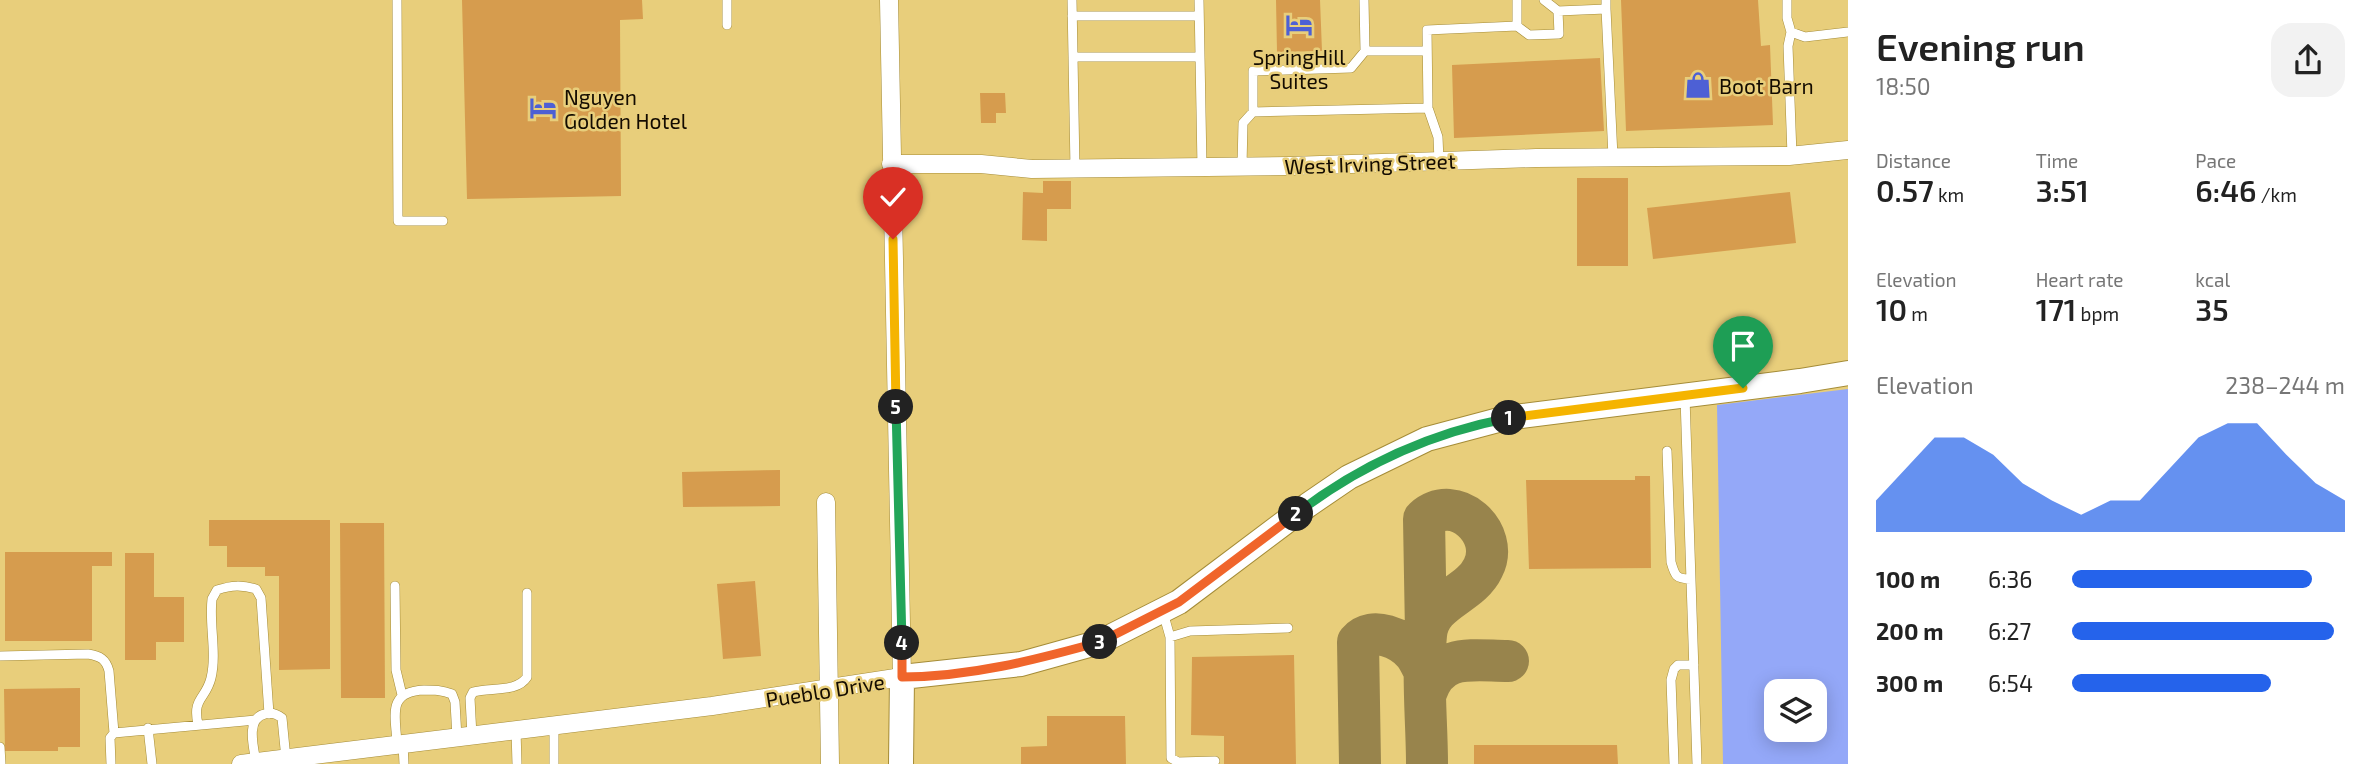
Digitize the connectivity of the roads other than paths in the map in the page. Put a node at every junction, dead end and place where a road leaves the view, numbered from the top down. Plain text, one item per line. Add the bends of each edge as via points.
1 (397, 0) edge
2 (727, 0) edge
3 (889, 0) edge
4 (1072, 0) edge
5 (1199, 0) edge
6 (1364, 0) edge
7 (1517, 0) edge
8 (1544, 0) edge
9 (1787, 0) edge
10 (1606, 4) edge
11 (1558, 11) junction
12 (1072, 16) junction
13 (1199, 16) junction
14 (727, 25) dead end
15 (1517, 26) junction
16 (1791, 32) junction
17 (1848, 32) edge
18 (1365, 51) junction
19 (1426, 51) junction
20 (1073, 57) junction
21 (1200, 57) junction
22 (1428, 108) junction
23 (1253, 112) junction
24 (1848, 150) edge
25 (1791, 155) junction
26 (1613, 157) junction
27 (1439, 161) junction
28 (891, 164) junction
29 (1242, 166) junction
30 (1202, 167) junction
31 (1075, 169) junction
32 (443, 221) dead end
33 (1848, 373) edge
34 (1685, 395) junction
35 (1667, 451) dead end
36 (826, 502) dead end
37 (1691, 579) junction
38 (395, 586) dead end
39 (527, 593) dead end
40 (1162, 610) junction
41 (1288, 628) dead end
42 (1170, 637) junction
43 (0, 656) edge
44 (1694, 665) junction
45 (902, 677) junction
46 (829, 690) junction
47 (402, 695) junction
48 (269, 714) junction
49 (256, 720) junction
50 (198, 724) junction
51 (554, 726) junction
52 (148, 728) junction
53 (516, 730) junction
54 (114, 733) junction
55 (464, 737) junction
56 (400, 745) junction
57 (0, 747) edge
58 (286, 759) junction
59 (1215, 761) dead end
60 (249, 763) edge
61 (1, 764) edge
62 (111, 764) edge
63 (152, 764) edge
64 (404, 764) edge
65 (517, 764) edge
66 (554, 764) edge
67 (830, 764) edge
68 (901, 764) edge
69 (1674, 764) edge
70 (1697, 764) edge

1 - 32 lane via 398,221
2 - 14 lane
3 - 28 street
4 - 12 lane
5 - 13 lane
6 - 18 lane
7 - 15 lane
8 - 11 lane
9 - 16 lane
10 - 11 lane
10 - 26 lane
11 - 15 lane via 1559,34 1530,35
12 - 13 lane
12 - 20 lane
13 - 21 lane
15 - 19 lane via 1427,30
16 - 17 lane via 1805,37
16 - 25 lane
18 - 19 lane
18 - 23 lane via 1352,68 1253,71
19 - 22 lane
20 - 21 lane
20 - 31 lane
21 - 30 lane
22 - 23 lane
22 - 27 lane via 1438,137
23 - 29 lane via 1243,123
24 - 25 street, West Irving Street
25 - 26 street, West Irving Street
26 - 27 street, West Irving Street
27 - 29 street, West Irving Street
28 - 31 street, West Irving Street
28 - 45 street
29 - 30 street, West Irving Street
30 - 31 street, West Irving Street
33 - 34 street, Pueblo Drive
34 - 37 lane
34 - 40 street, Pueblo Drive via 1506,418 1427,439 1349,477
35 - 37 lane via 1671,562 1675,576
36 - 46 street
37 - 44 lane
38 - 47 lane via 396,670
39 - 55 lane via 527,677 515,687 473,692
40 - 42 lane
40 - 45 street, Pueblo Drive via 1100,642 1021,664
41 - 42 lane via 1190,631
42 - 59 lane via 1171,758 1178,762
43 - 54 lane via 100,656 109,671
44 - 69 lane via 1678,665 1671,680
44 - 70 lane
45 - 46 street, Pueblo Drive
45 - 68 street
46 - 51 street, Pueblo Drive
46 - 67 street
47 - 55 lane via 433,690 452,694
47 - 56 lane via 396,706
48 - 49 lane
48 - 50 lane via 261,598 256,589 238,585 217,590 212,599 213,661 210,681 195,711
48 - 58 lane via 282,718
49 - 50 lane
49 - 60 lane
50 - 52 lane
51 - 53 street, Pueblo Drive
51 - 66 lane
52 - 54 lane
52 - 63 lane
53 - 55 street, Pueblo Drive
53 - 65 lane
54 - 62 lane via 109,747
55 - 56 street, Pueblo Drive
56 - 58 street, Pueblo Drive
56 - 64 lane
57 - 61 lane
58 - 60 street, Pueblo Drive

